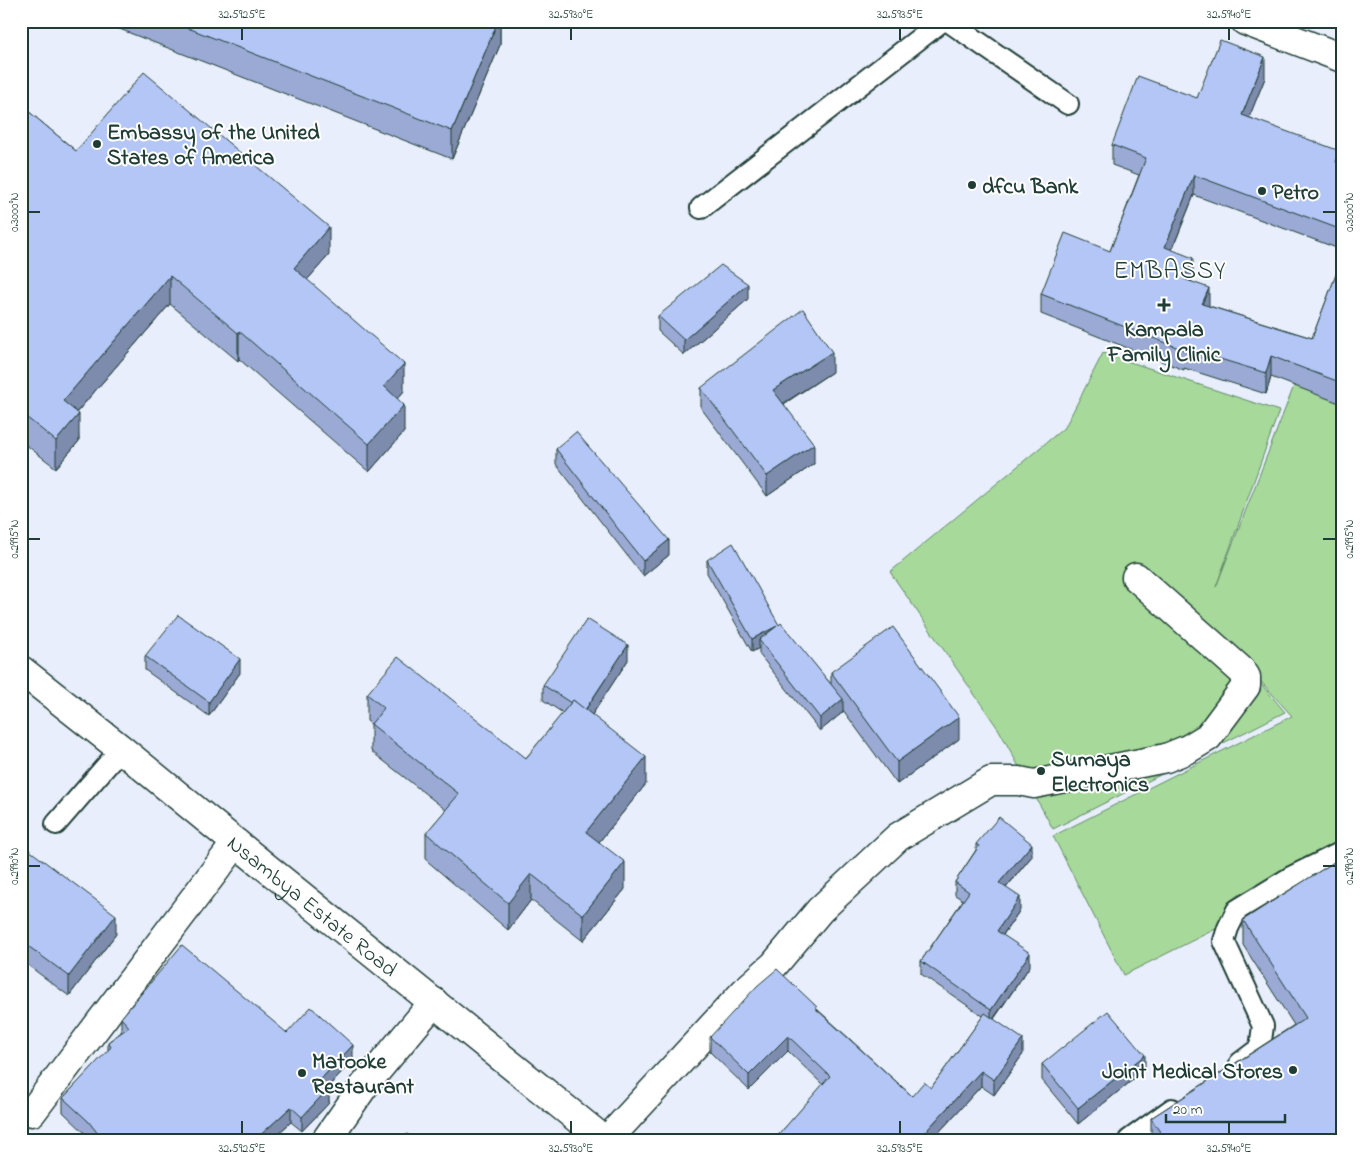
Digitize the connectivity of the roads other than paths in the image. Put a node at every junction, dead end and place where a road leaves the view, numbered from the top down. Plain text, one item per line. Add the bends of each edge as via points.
1 (942, 21) edge
2 (948, 21) edge
3 (1245, 21) edge
4 (1342, 58) edge
5 (1068, 104) dead end
6 (702, 208) dead end
7 (1136, 577) dead end
8 (21, 670) edge
9 (121, 749) junction
10 (56, 824) dead end
11 (236, 843) junction
12 (1342, 852) edge
13 (434, 1002) junction
14 (1222, 1075) edge
15 (1190, 1097) edge
16 (32, 1112) dead end
17 (326, 1140) edge
18 (606, 1140) edge
19 (1129, 1140) edge

1 - 6 lane
2 - 5 lane
3 - 4 street
7 - 18 street via 1246,677 1246,686 1208,738 1166,758 1034,784 991,781 898,837 820,910 774,965 746,990
8 - 9 street, Nsambya Estate Road
9 - 10 lane
9 - 11 street, Nsambya Estate Road
11 - 13 street, Nsambya Estate Road
11 - 16 street
12 - 14 lane via 1291,877 1238,910 1234,916 1224,941 1263,1026 1260,1048
13 - 17 street via 364,1086
13 - 18 street, Nsambya Estate Road
15 - 19 lane

